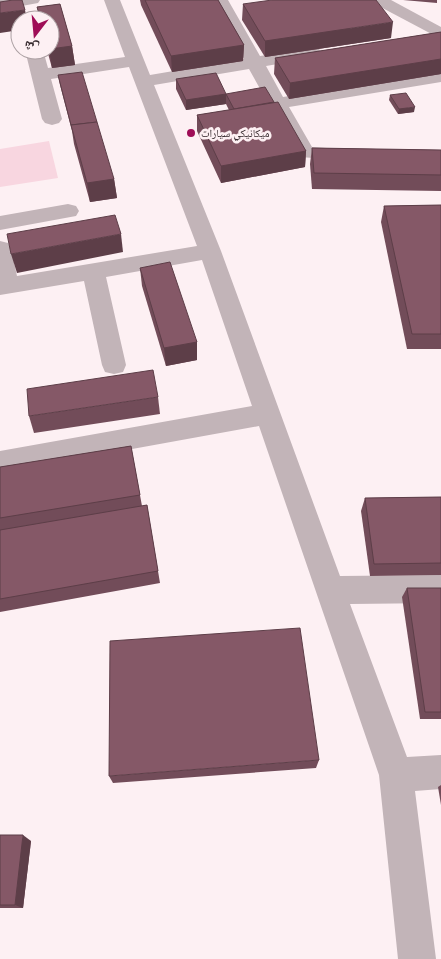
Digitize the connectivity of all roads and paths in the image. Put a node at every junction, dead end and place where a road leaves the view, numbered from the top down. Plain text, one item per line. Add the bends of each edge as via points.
1 (32, 0) edge
2 (383, 0) edge
3 (117, 1) edge
4 (0, 5) edge
5 (230, 6) edge
6 (441, 29) edge
7 (441, 33) edge
8 (411, 38) edge
9 (332, 50) edge
10 (36, 60) edge
11 (253, 63) junction
12 (140, 71) junction
13 (40, 75) junction
14 (441, 77) edge
15 (276, 104) junction
16 (52, 119) dead end
17 (363, 154) edge
18 (68, 211) dead end
19 (0, 223) edge
20 (0, 248) edge
21 (210, 252) junction
22 (93, 271) junction
23 (4, 286) edge
24 (114, 365) dead end
25 (268, 414) junction
26 (0, 462) edge
27 (441, 589) edge
28 (330, 590) junction
29 (441, 772) edge
30 (396, 775) junction
31 (417, 959) edge

1 - 4 street
2 - 7 street
3 - 12 street
5 - 11 street
6 - 7 street
7 - 8 street
9 - 11 street
10 - 13 street
11 - 12 street
11 - 15 street
12 - 13 street
12 - 21 street
13 - 16 street
14 - 15 street
15 - 17 street via 305,153
18 - 19 street
20 - 23 street
21 - 22 street
21 - 25 street
22 - 23 street
22 - 24 street
25 - 26 street
25 - 28 street
27 - 28 street
28 - 30 street
29 - 30 street
30 - 31 street

